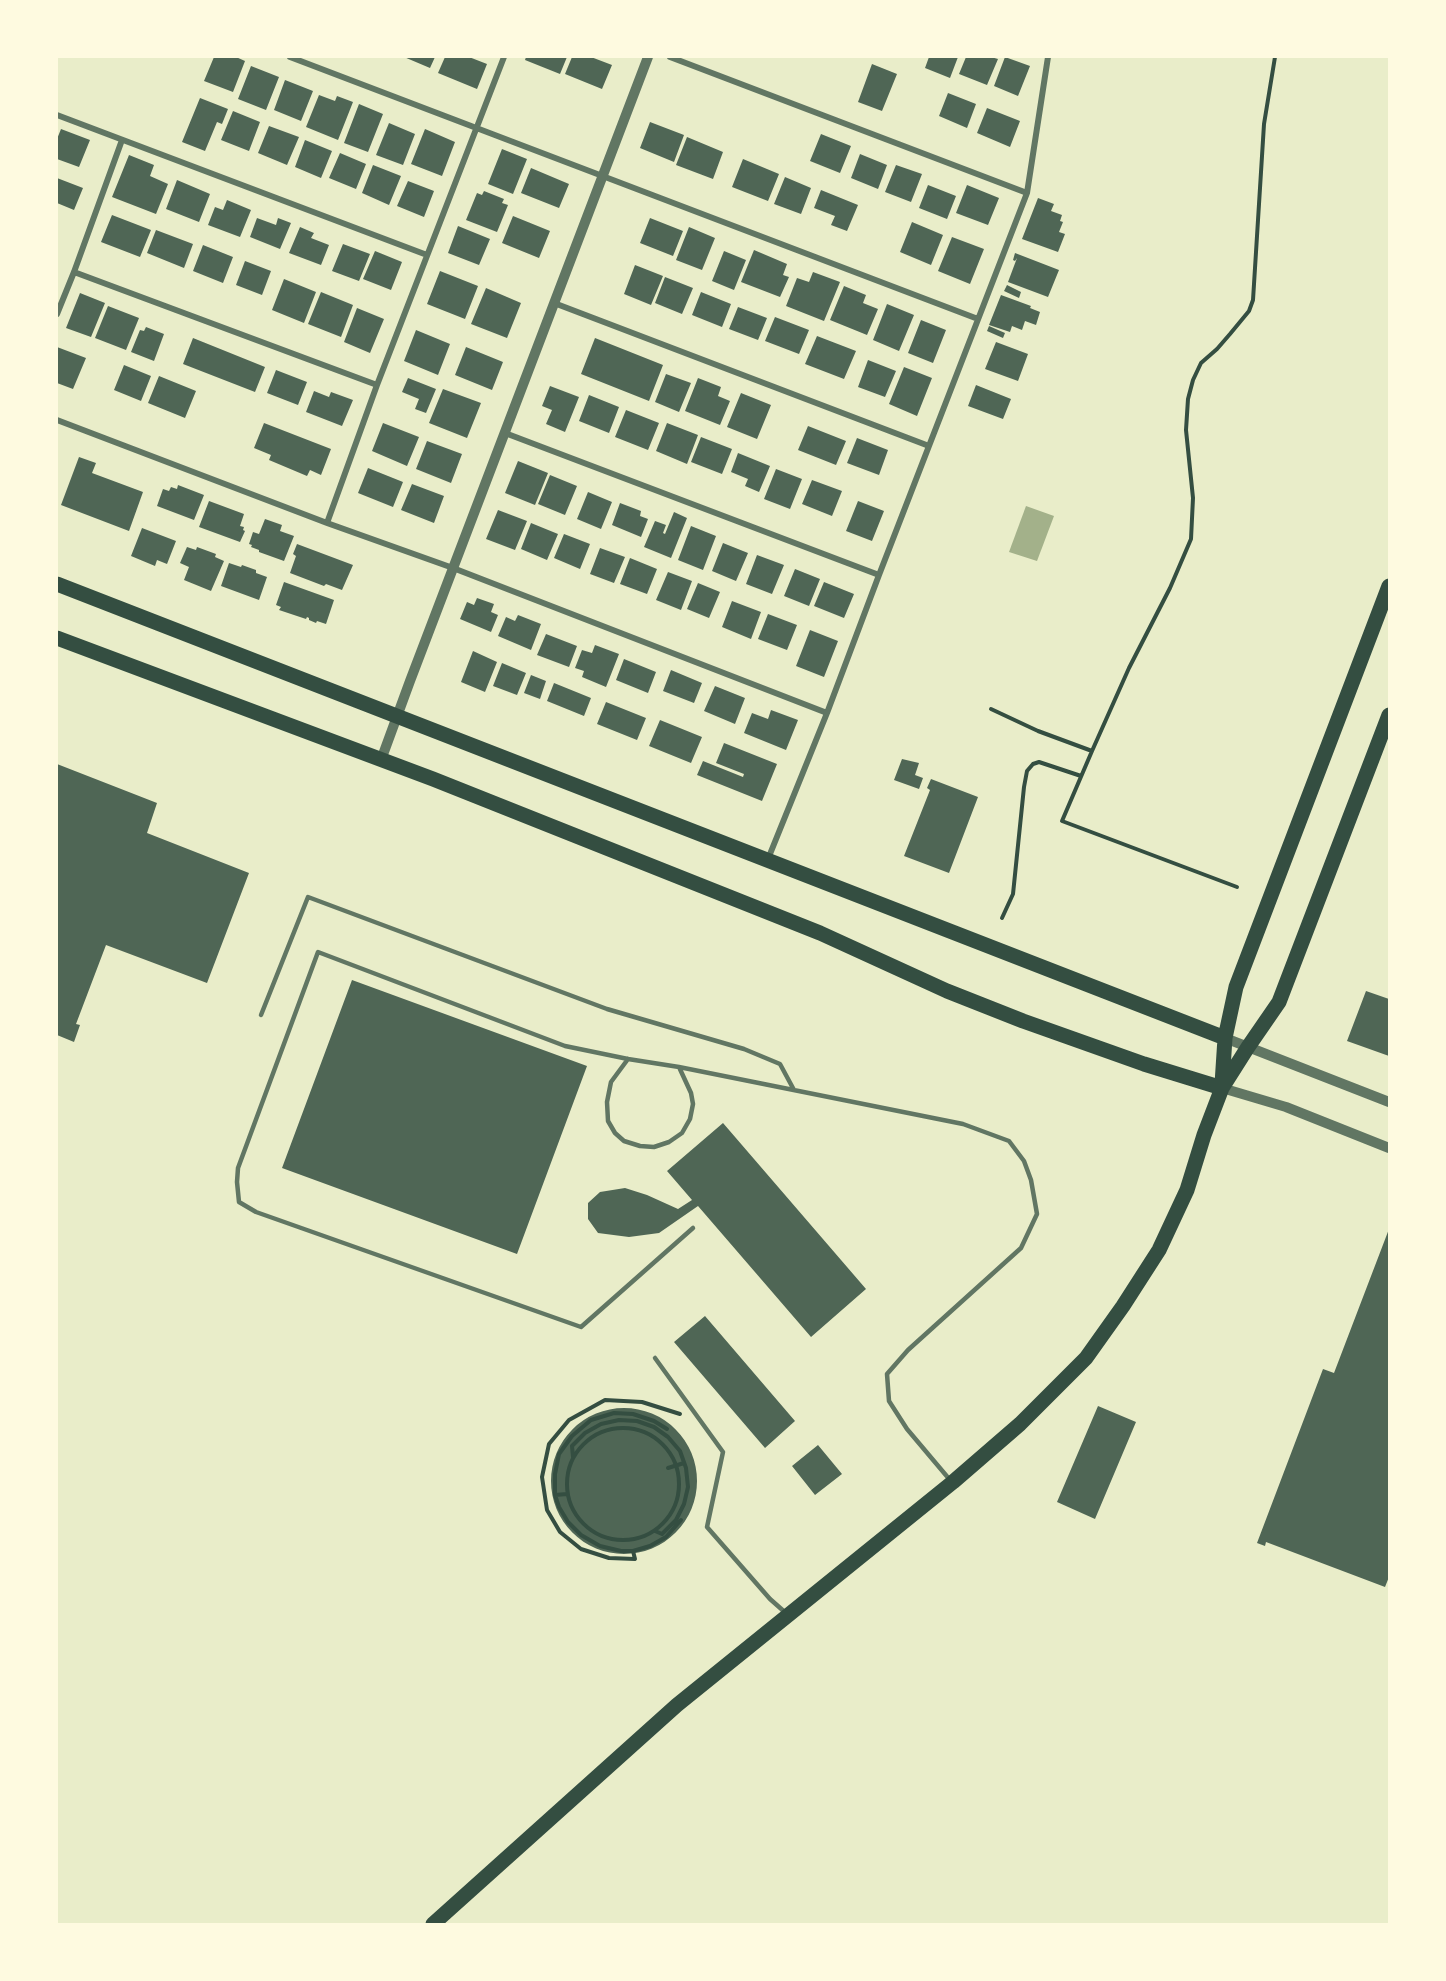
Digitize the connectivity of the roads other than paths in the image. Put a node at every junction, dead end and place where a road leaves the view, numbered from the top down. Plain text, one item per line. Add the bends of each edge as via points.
1 (290, 57) edge
2 (504, 57) edge
3 (648, 57) edge
4 (670, 57) edge
5 (1048, 57) edge
6 (57, 115) edge
7 (476, 129) junction
8 (122, 140) junction
9 (604, 177) junction
10 (1027, 193) junction
11 (427, 255) junction
12 (74, 272) junction
13 (554, 303) junction
14 (57, 314) edge
15 (978, 319) junction
16 (377, 385) junction
17 (57, 420) edge
18 (505, 433) junction
19 (929, 446) junction
20 (327, 523) junction
21 (453, 568) junction
22 (879, 575) junction
23 (57, 584) edge
24 (1389, 586) edge
25 (57, 638) edge
26 (827, 713) junction
27 (1389, 714) edge
28 (398, 716) junction
29 (381, 760) junction
30 (768, 860) junction
31 (261, 1016) dead end
32 (1225, 1038) junction
33 (1248, 1047) junction
34 (628, 1059) junction
35 (679, 1067) junction
36 (1222, 1088) junction
37 (794, 1090) junction
38 (1389, 1102) edge
39 (1389, 1148) edge
40 (693, 1228) dead end
41 (655, 1358) dead end
42 (953, 1482) junction
43 (789, 1616) junction
44 (433, 1924) edge

1 - 7 street
2 - 7 street
3 - 9 street
4 - 10 street
5 - 10 street
6 - 8 street
7 - 9 street
7 - 11 street
8 - 11 street
8 - 12 street
9 - 13 street
9 - 15 street
10 - 15 street
11 - 16 street
12 - 14 street
12 - 16 street
13 - 18 street
13 - 19 street
15 - 19 street
16 - 20 street
17 - 20 street
18 - 21 street
18 - 22 street
19 - 22 street
20 - 21 street
21 - 26 street
21 - 28 street
22 - 26 street
23 - 28 main road
24 - 32 main road via 1236,987
25 - 29 main road
26 - 30 street
27 - 33 main road via 1279,1002
28 - 29 street
28 - 30 main road
29 - 36 main road via 820,933 1023,1021
30 - 32 main road
31 - 37 lane via 308,897 607,1009 744,1049 780,1064
32 - 33 street
32 - 36 main road
33 - 36 main road
33 - 38 street
34 - 35 lane
34 - 35 lane via 610,1082 608,1122 624,1141 640,1146 669,1142 682,1133 690,1119 691,1093
34 - 40 lane via 565,1046 318,952 238,1168 239,1202 256,1212 581,1327
35 - 37 lane
36 - 39 street via 1286,1107
36 - 42 main road via 1187,1190 1158,1250 1123,1306 1081,1363 1020,1424
37 - 42 lane via 963,1124 1009,1141 1024,1161 1037,1214 1021,1248 908,1350 887,1374 889,1401 907,1429
41 - 43 lane via 723,1452 707,1527
42 - 43 main road
43 - 44 main road via 677,1705

